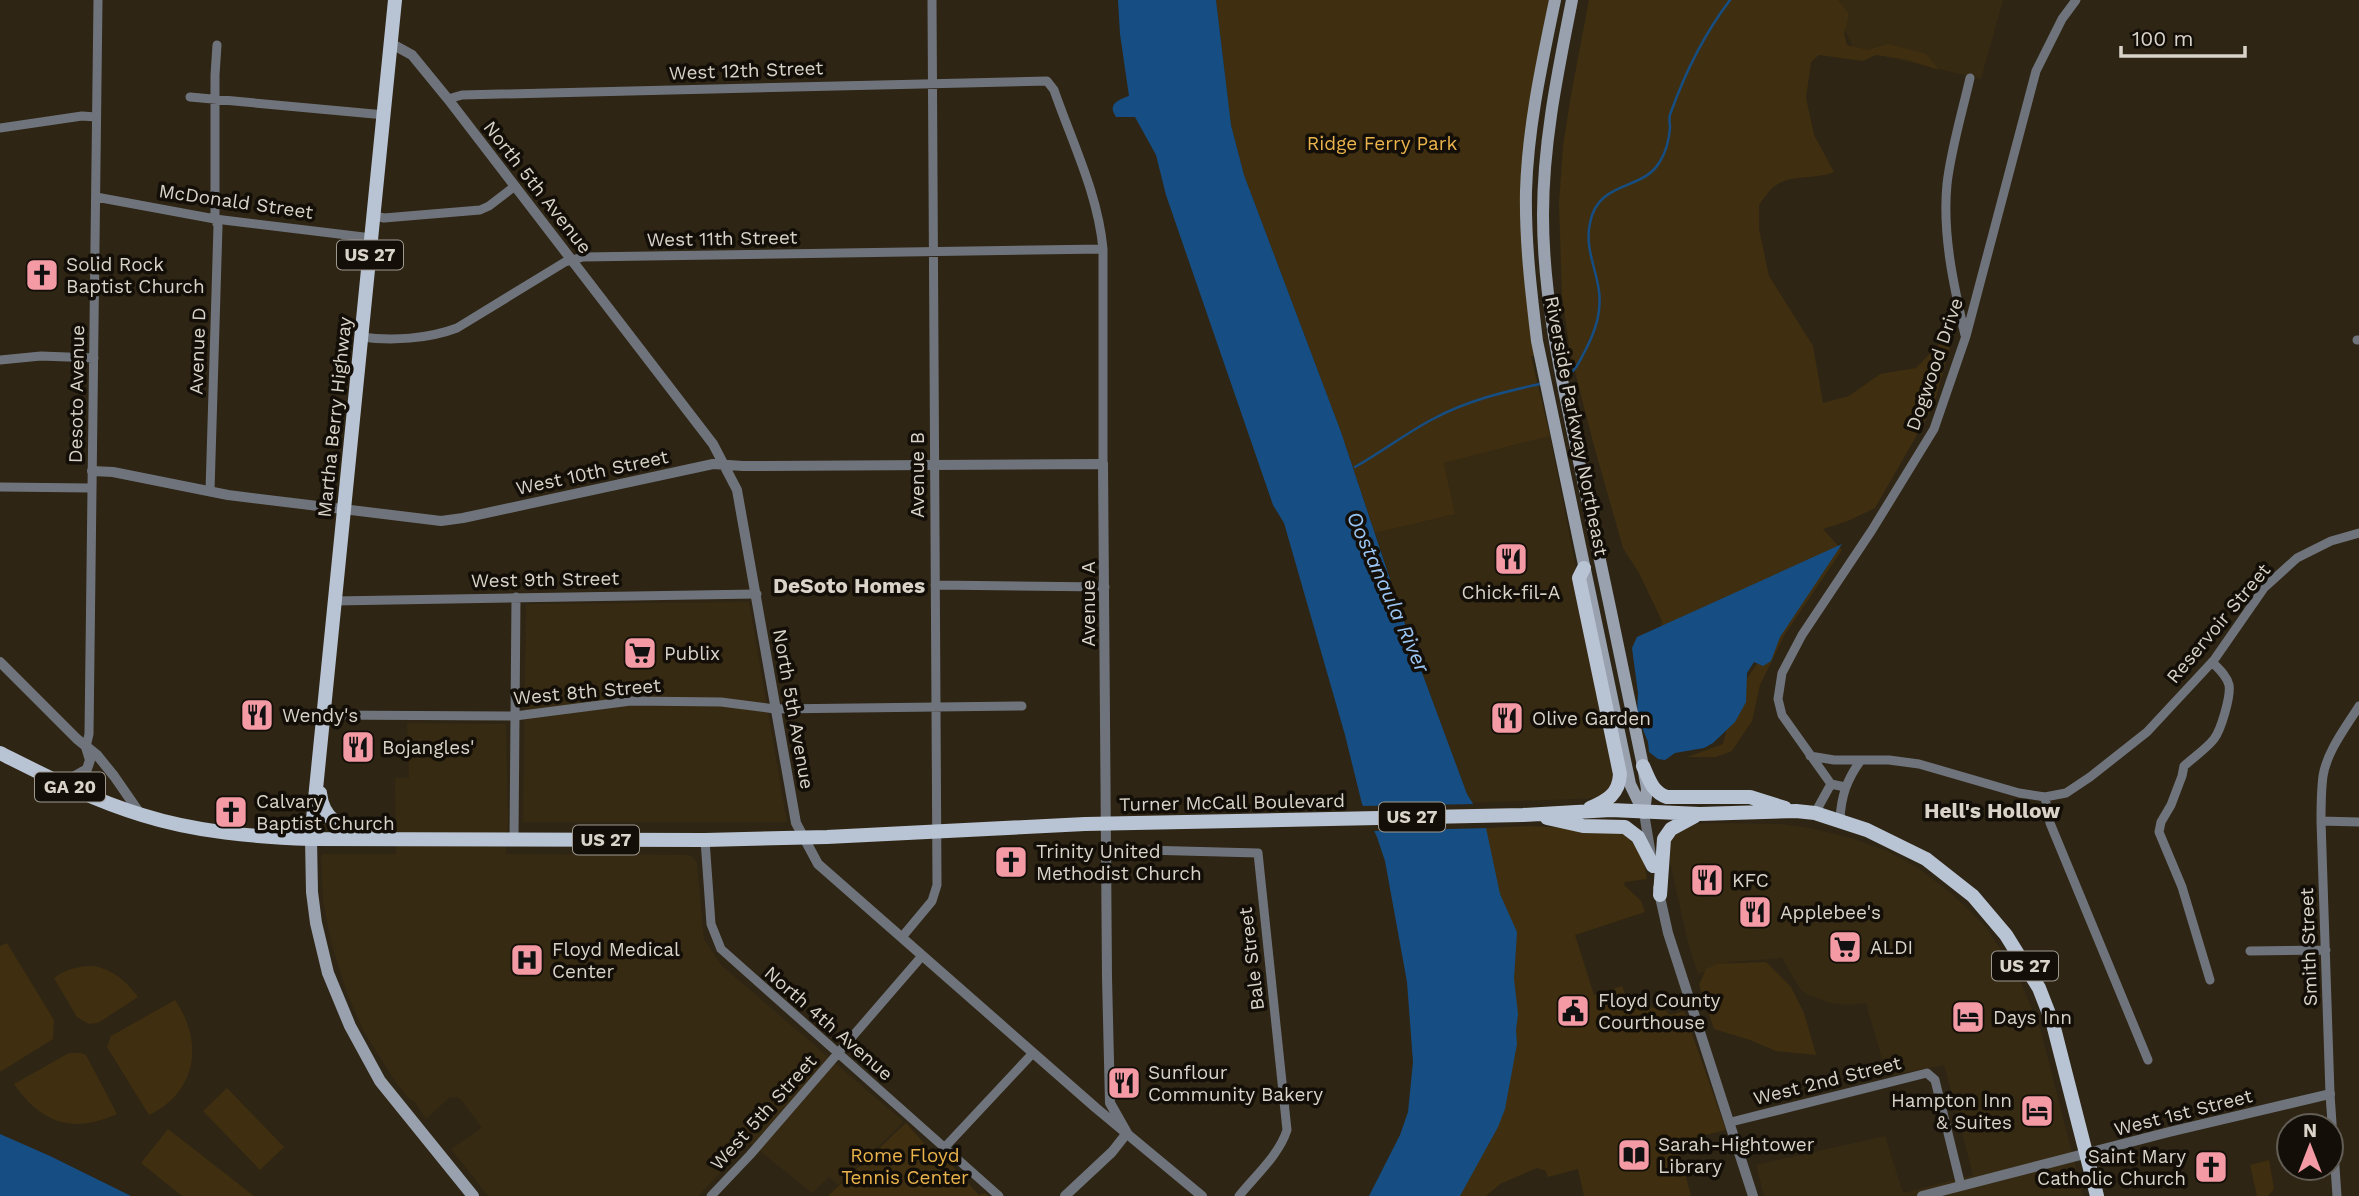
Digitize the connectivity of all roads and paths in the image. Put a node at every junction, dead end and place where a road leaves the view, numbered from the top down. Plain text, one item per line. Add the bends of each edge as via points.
1 (98, 0) edge
2 (395, 0) edge
3 (933, 0) edge
4 (1555, 0) edge
5 (1572, 0) edge
6 (2076, 0) edge
7 (392, 44) junction
8 (217, 45) dead end
9 (1970, 78) dead end
10 (1047, 81) joint
11 (933, 83) junction
12 (190, 97) dead end
13 (216, 99) junction
14 (448, 99) junction
15 (384, 115) junction
16 (96, 117) junction
17 (0, 128) edge
18 (515, 186) junction
19 (96, 197) junction
20 (375, 216) junction
21 (215, 219) junction
22 (372, 238) junction
23 (1103, 249) junction
24 (934, 252) junction
25 (572, 260) junction
26 (1966, 336) junction
27 (361, 337) junction
28 (94, 358) junction
29 (0, 360) edge
30 (1103, 464) junction
31 (724, 465) junction
32 (934, 466) junction
33 (92, 471) junction
34 (0, 487) edge
35 (91, 488) junction
36 (210, 491) junction
37 (344, 509) junction
38 (2359, 533) edge
39 (1584, 568) junction
40 (936, 585) junction
41 (1105, 587) junction
42 (757, 594) junction
43 (516, 597) junction
44 (334, 600) junction
45 (0, 662) edge
46 (2212, 662) junction
47 (937, 706) junction
48 (1022, 706) dead end
49 (2359, 706) edge
50 (775, 709) junction
51 (323, 715) junction
52 (515, 716) junction
53 (86, 747) junction
54 (0, 753) edge
55 (1810, 756) junction
56 (1861, 760) junction
57 (1643, 766) junction
58 (318, 775) junction
59 (52, 778) junction
60 (1831, 784) junction
61 (1845, 788) junction
62 (2045, 797) junction
63 (1796, 811) junction
64 (1582, 812) junction
65 (1644, 813) junction
66 (1815, 813) junction
67 (1700, 814) junction
68 (141, 815) junction
69 (1525, 815) junction
70 (1840, 820) junction
71 (2321, 821) junction
72 (2359, 822) edge
73 (1105, 824) junction
74 (937, 832) junction
75 (380, 838) junction
76 (804, 838) junction
77 (311, 839) junction
78 (514, 839) junction
79 (705, 840) junction
80 (1106, 849) junction
81 (1653, 866) junction
82 (1660, 895) junction
83 (902, 937) junction
84 (2326, 950) junction
85 (2250, 951) dead end
86 (922, 956) junction
87 (2210, 980) dead end
88 (1033, 1053) junction
89 (838, 1054) junction
90 (2148, 1060) dead end
91 (2330, 1094) junction
92 (1731, 1122) junction
93 (1128, 1133) junction
94 (945, 1147) junction
95 (2087, 1153) junction
96 (1962, 1191) edge
97 (473, 1196) edge
98 (711, 1196) edge
99 (999, 1196) edge
100 (1065, 1196) edge
101 (1202, 1196) edge
102 (1239, 1196) edge
103 (1753, 1196) edge
104 (1922, 1196) edge
105 (2097, 1196) edge
106 (2337, 1196) edge

1 - 16 street, Desoto Avenue
2 - 7 main road, Martha Berry Highway / US 27
3 - 11 street, Avenue B
4 - 39 main road, Riverside Parkway Northeast via 1535,100 1526,191 1530,281
5 - 57 main road, Riverside Parkway Northeast via 1550,114 1544,184 1546,274 1557,349
6 - 26 street, Dogwood Drive via 2036,71
7 - 14 street, North 5th Avenue via 412,55
7 - 15 main road, Martha Berry Highway / US 27
8 - 13 street, Avenue D
9 - 26 street via 1950,164 1946,207
10 - 11 street, West 12th Street
10 - 23 street, Avenue A via 1094,200
11 - 14 street, West 12th Street via 462,95
11 - 24 street, Avenue B
12 - 13 street
13 - 15 street
13 - 21 street, Avenue D
14 - 18 street, North 5th Avenue
15 - 20 main road, Martha Berry Highway / US 27
16 - 17 street
16 - 19 street, Desoto Avenue
18 - 20 street via 480,210
18 - 25 street, North 5th Avenue
19 - 21 street, McDonald Street
19 - 28 street, Desoto Avenue
20 - 22 main road, Martha Berry Highway / US 27
21 - 22 street, McDonald Street
21 - 36 street, Avenue D
22 - 27 main road, Martha Berry Highway / US 27
23 - 24 street, West 11th Street
23 - 30 street, Avenue A
24 - 25 street, West 11th Street
24 - 32 street, Avenue B
25 - 27 street, West 11th Street via 441,334
25 - 31 street, North 5th Avenue via 713,444
26 - 55 street, Dogwood Drive via 1934,429 1782,673 1778,699 1782,715
27 - 37 main road, Martha Berry Highway / US 27
28 - 29 street
28 - 33 street, Desoto Avenue
30 - 32 street, West 10th Street
30 - 41 street, Avenue A
31 - 32 street, West 10th Street
31 - 37 street, West 10th Street via 449,521
31 - 42 street, North 5th Avenue via 737,491
32 - 40 street, Avenue B
33 - 35 street, Desoto Avenue
33 - 36 street, West 10th Street
34 - 35 street
35 - 53 street, Desoto Avenue
36 - 37 street, West 10th Street
37 - 44 main road, Martha Berry Highway / US 27
38 - 46 street, Reservoir Street via 2297,558 2264,588
39 - 64 main road via 1579,578 1620,774 1615,792
39 - 65 main road, Riverside Parkway Northeast via 1630,784
40 - 41 street
40 - 47 street, Avenue B
41 - 73 street, Avenue A
42 - 43 street, West 9th Street
42 - 50 street, North 5th Avenue
43 - 44 street, West 9th Street
43 - 52 street
44 - 51 main road, Martha Berry Highway / US 27
45 - 53 street
46 - 62 street, Reservoir Street via 2147,732 2073,790
46 - 87 street via 2229,686 2220,728 2184,766 2159,832 2182,887
47 - 48 street, West 8th Street
47 - 50 street, West 8th Street
47 - 74 street, Avenue B
49 - 71 street, Smith Street via 2325,767
50 - 52 street, West 8th Street via 722,702 631,701
50 - 76 street, North 5th Avenue via 796,823
51 - 52 street, West 8th Street
51 - 58 main road, Martha Berry Highway / US 27
52 - 78 street
53 - 59 street via 90,760 83,773
53 - 68 street via 114,776
54 - 59 main road, GA 20
55 - 56 street, Reservoir Street
55 - 60 street, Dogwood Drive
56 - 61 street
56 - 62 street, Reservoir Street via 1919,764
57 - 63 main road via 1653,788 1667,797 1750,797
57 - 65 main road, Riverside Parkway Northeast via 1647,789
58 - 75 main road, US 27 via 321,803 330,819
58 - 77 main road, Martha Berry Highway / US 27
59 - 68 main road, GA 20
60 - 61 street
60 - 66 street
61 - 70 street
62 - 90 street via 2050,823
63 - 66 main road, Turner McCall Boulevard / US 27
63 - 67 main road, Turner McCall Boulevard / US 27
64 - 65 main road, Turner McCall Boulevard / US 27
64 - 69 main road, Turner McCall Boulevard / US 27
65 - 67 main road, Turner McCall Boulevard / US 27
65 - 81 street, Riverside Parkway Northeast
66 - 70 main road, Turner McCall Boulevard / US 27
67 - 82 main road via 1676,825 1664,839
68 - 77 main road, Turner McCall Boulevard / GA 20 via 248,836
69 - 73 main road, Turner McCall Boulevard / US 27
69 - 81 main road via 1583,826 1625,827 1639,837
70 - 95 main road, Turner McCall Boulevard / US 27 via 1888,839 1939,868 1973,896 2006,935 2039,988 2053,1024
71 - 72 street
71 - 84 street, Smith Street
73 - 74 main road, Turner McCall Boulevard / US 27
73 - 80 street, Avenue A
74 - 76 main road, Turner McCall Boulevard / US 27
74 - 83 street, Avenue B via 934,898
75 - 77 main road, Turner McCall Boulevard / US 27
75 - 78 main road, Turner McCall Boulevard / US 27
76 - 79 main road, Turner McCall Boulevard / US 27
76 - 83 street, North 5th Avenue via 818,864
77 - 97 main road via 312,892 321,947 349,1026 380,1080
78 - 79 main road, Turner McCall Boulevard / US 27
79 - 89 street, North 4th Avenue via 711,924 721,949
80 - 93 street, Avenue A via 1110,1103
80 - 102 street, Bale Street via 1258,853 1287,1130
81 - 82 street, Riverside Parkway Northeast
82 - 92 street, Riverside Parkway Northeast via 1668,933
83 - 86 street, North 5th Avenue
84 - 85 street
84 - 91 street, Smith Street
86 - 88 street, North 5th Avenue
86 - 89 street, West 5th Street
88 - 93 street, North 5th Avenue
88 - 94 street
89 - 94 street, North 4th Avenue
89 - 98 street, West 5th Street
91 - 95 street, West 1st Street
91 - 106 street, Smith Street
92 - 96 street, West 2nd Street via 1927,1073 1935,1080
92 - 103 street, Riverside Parkway Northeast
93 - 100 street
93 - 101 street, North 5th Avenue
94 - 99 street, North 4th Avenue
95 - 96 street, West 1st Street
95 - 105 main road, Turner McCall Boulevard / US 27
96 - 104 street, West 1st Street

